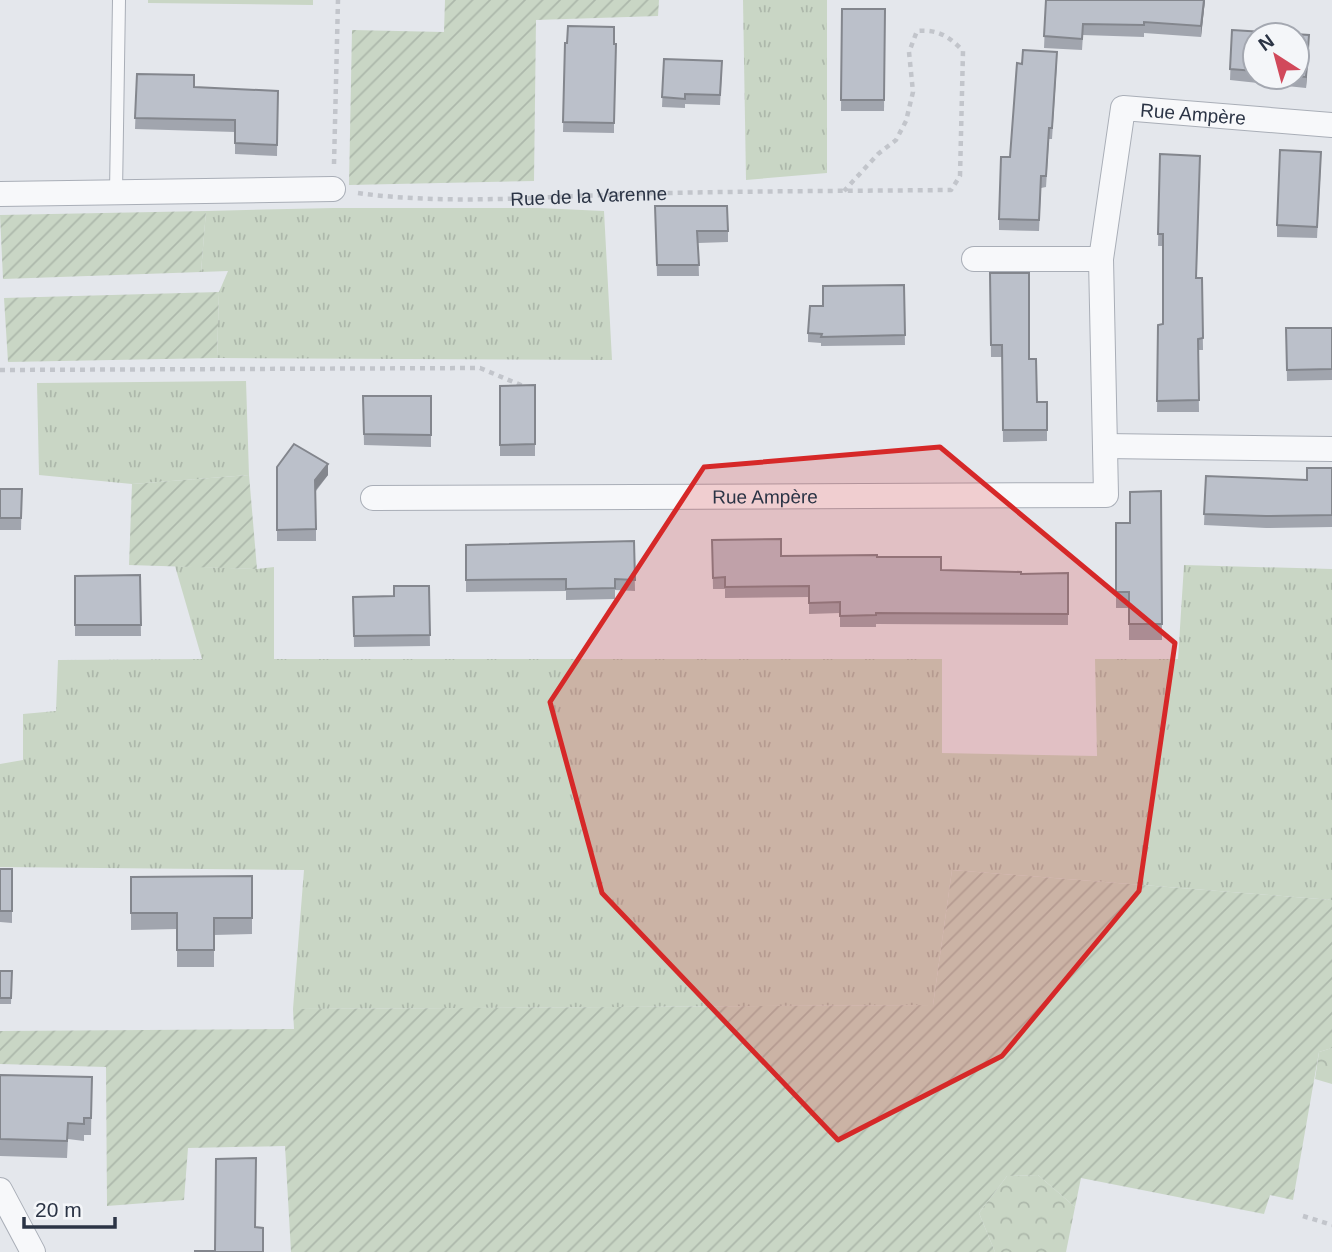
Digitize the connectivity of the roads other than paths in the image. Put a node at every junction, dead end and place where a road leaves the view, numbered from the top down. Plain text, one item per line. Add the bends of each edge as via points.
1 (119, 0) edge
2 (1332, 125) edge
3 (333, 189) road end
4 (116, 192) junction
5 (0, 194) edge
6 (974, 259) dead end
7 (1101, 259) junction
8 (1105, 446) junction
9 (1332, 449) edge
10 (373, 498) dead end
11 (0, 1190) edge
12 (33, 1252) edge

1 - 4 lane
2 - 7 street, Rue Ampère via 1123,108
3 - 4 street
4 - 5 street
6 - 7 street
7 - 8 street, Rue Ampère
8 - 9 street
8 - 10 street, Rue Ampère via 1106,495
11 - 12 street

